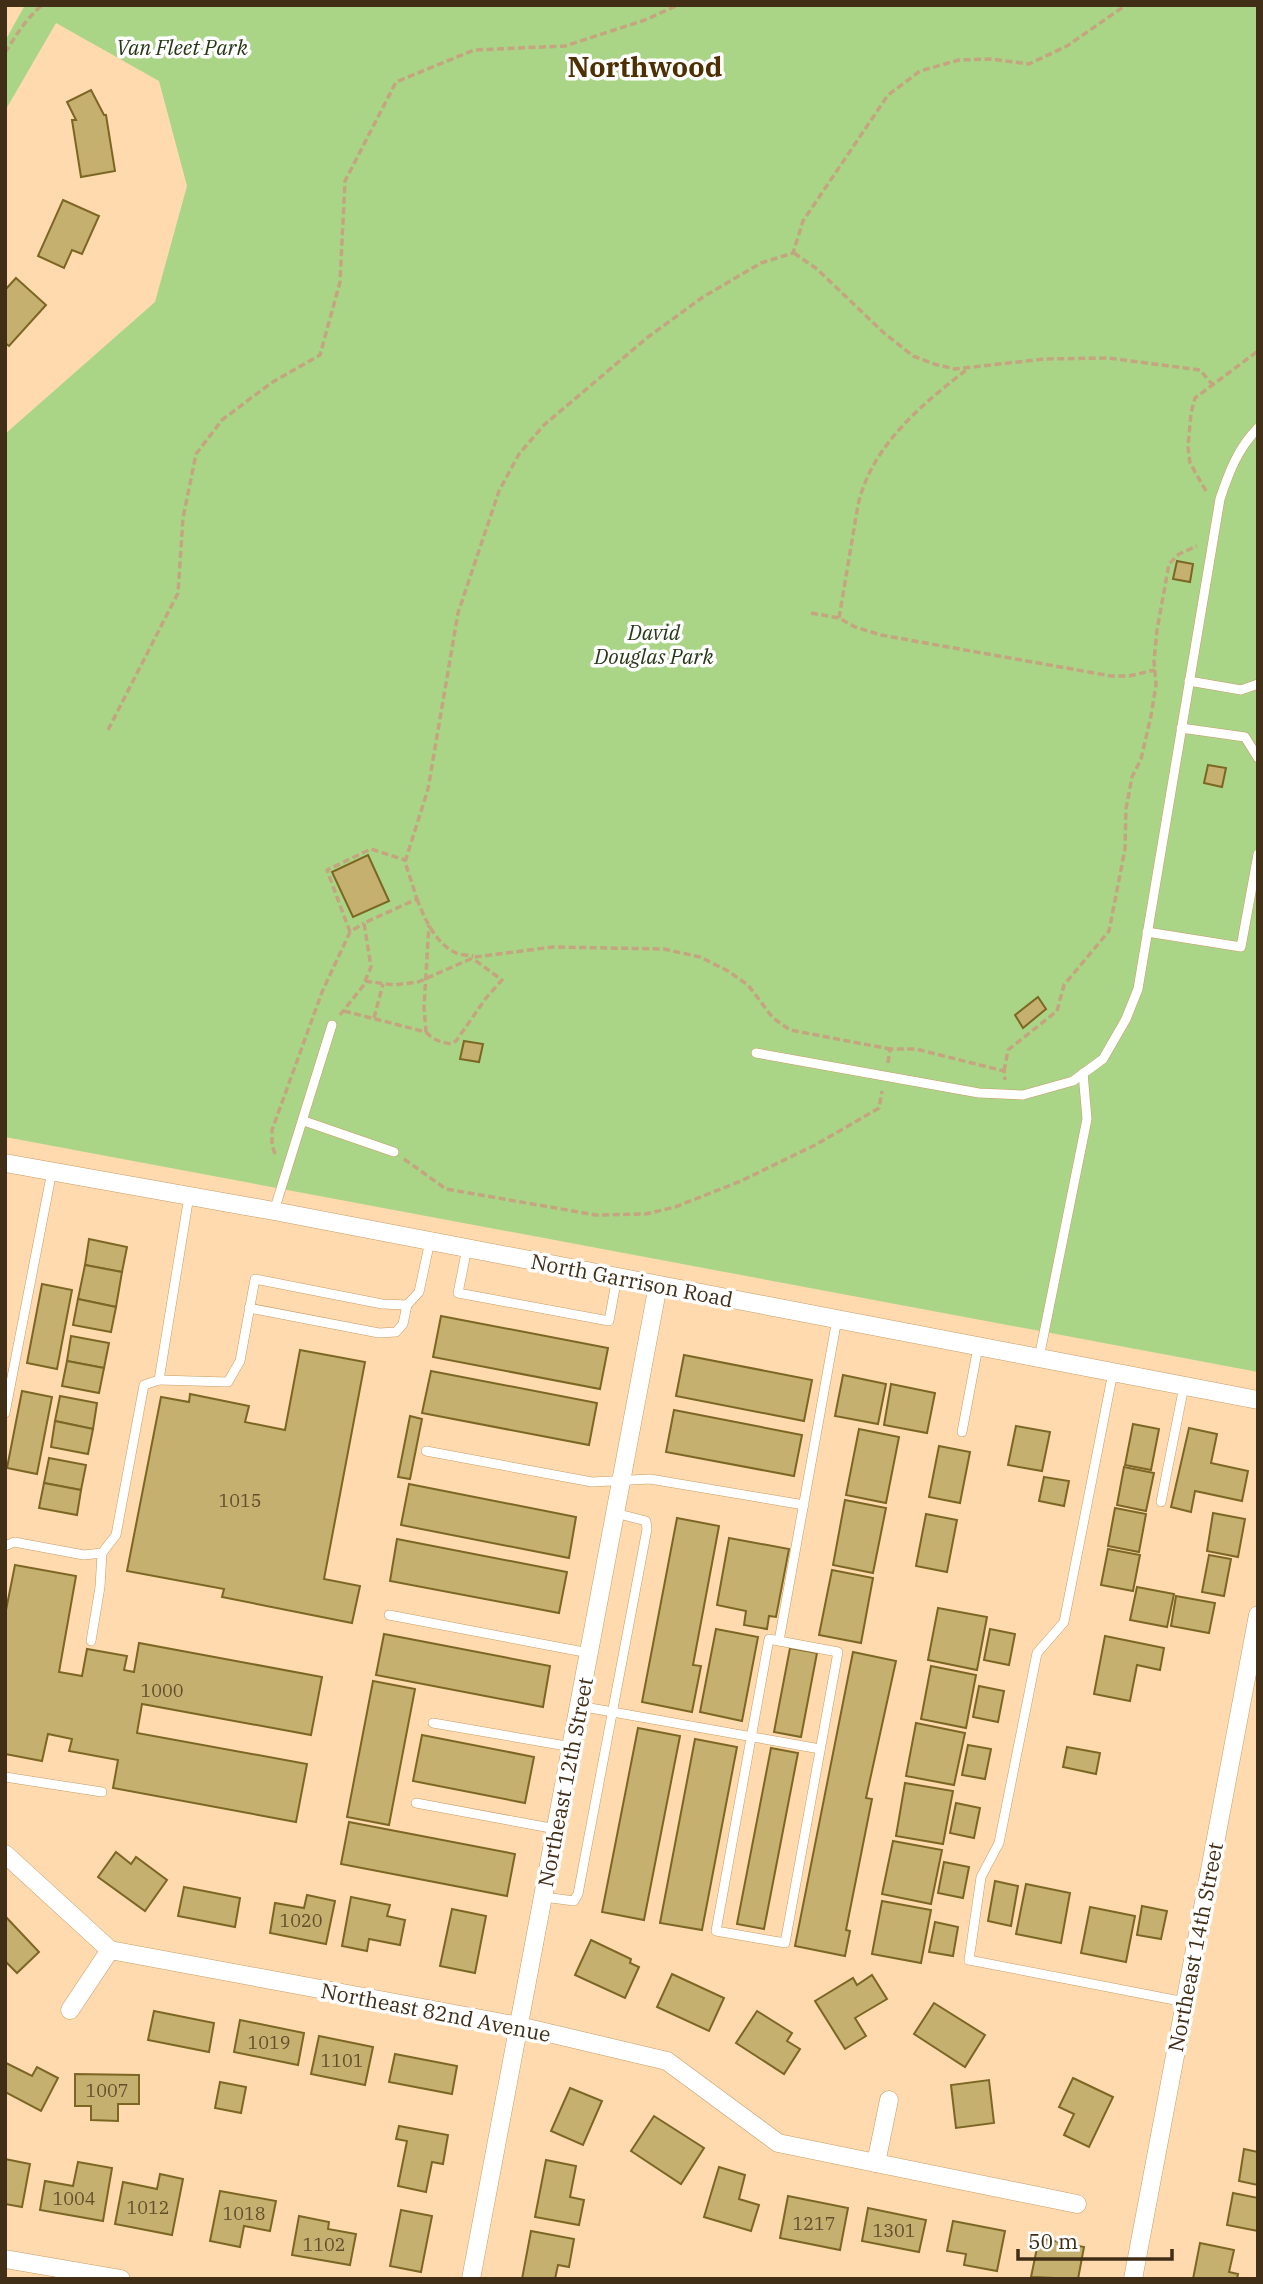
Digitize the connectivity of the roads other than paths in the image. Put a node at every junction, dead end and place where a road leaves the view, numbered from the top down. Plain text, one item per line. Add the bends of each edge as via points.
1 (1258, 428) edge
2 (1189, 681) junction
3 (1258, 684) edge
4 (1181, 728) junction
5 (1258, 758) edge
6 (1258, 854) edge
7 (1147, 932) junction
8 (332, 1025) road end
9 (756, 1053) dead end
10 (1083, 1073) junction
11 (304, 1121) junction
12 (394, 1152) road end
13 (5, 1163) edge
14 (52, 1171) junction
15 (189, 1196) junction
16 (274, 1211) junction
17 (429, 1241) junction
18 (467, 1248) junction
19 (617, 1277) junction
20 (658, 1285) junction
21 (407, 1305) junction
22 (249, 1308) junction
23 (837, 1320) junction
24 (978, 1347) junction
25 (1039, 1358) junction
26 (1113, 1372) junction
27 (159, 1380) junction
28 (1184, 1386) junction
29 (1258, 1400) edge
30 (5, 1413) edge
31 (962, 1432) dead end
32 (426, 1451) dead end
33 (622, 1480) junction
34 (1161, 1502) dead end
35 (804, 1505) junction
36 (615, 1513) junction
37 (5, 1546) edge
38 (102, 1553) junction
39 (389, 1615) dead end
40 (1258, 1615) edge
41 (91, 1641) dead end
42 (779, 1641) junction
43 (589, 1653) junction
44 (579, 1706) junction
45 (612, 1712) junction
46 (433, 1723) dead end
47 (751, 1737) junction
48 (572, 1747) junction
49 (820, 1749) junction
50 (5, 1777) edge
51 (102, 1792) dead end
52 (416, 1802) dead end
53 (556, 1829) junction
54 (5, 1854) edge
55 (544, 1897) junction
56 (110, 1950) junction
57 (1185, 2002) junction
58 (70, 2010) dead end
59 (519, 2026) junction
60 (889, 2100) dead end
61 (876, 2163) junction
62 (1077, 2204) dead end
63 (5, 2259) edge
64 (121, 2279) edge
65 (471, 2279) edge
66 (1133, 2279) edge

1 - 2 lane via 1231,464 1220,499
2 - 3 lane via 1241,690
2 - 4 lane
4 - 5 lane via 1245,737
4 - 7 lane
6 - 7 lane via 1241,947
7 - 10 lane via 1138,989 1126,1019 1103,1059
8 - 11 lane
9 - 10 lane via 979,1093 1023,1095 1073,1081
10 - 25 lane via 1087,1119
11 - 12 lane
11 - 16 lane
13 - 14 street, North Garrison Road
14 - 15 street, North Garrison Road
14 - 30 lane
15 - 16 street, North Garrison Road
15 - 27 lane
16 - 17 street, North Garrison Road
17 - 18 street, North Garrison Road
17 - 21 lane via 419,1292
18 - 19 street, North Garrison Road
18 - 19 lane via 458,1293 609,1321
19 - 20 street, North Garrison Road
20 - 23 street, North Garrison Road
20 - 33 street, Northeast 12th Street
21 - 22 lane via 397,1332 379,1334
21 - 22 lane via 255,1279
22 - 27 lane via 240,1361 228,1382
23 - 24 street, North Garrison Road
23 - 35 lane
24 - 25 street, North Garrison Road
24 - 31 lane
25 - 26 street, North Garrison Road
26 - 28 street, North Garrison Road
26 - 57 lane via 1064,1622 1037,1653 999,1843 981,1877 969,1960
27 - 38 lane via 144,1385 116,1535
28 - 29 street, North Garrison Road
28 - 34 lane
32 - 33 lane via 592,1482
33 - 35 lane via 650,1479
33 - 36 street, Northeast 12th Street
35 - 42 lane
36 - 43 street, Northeast 12th Street
36 - 45 lane via 646,1521 647,1529
37 - 38 lane via 14,1542 84,1555
38 - 41 lane
39 - 43 lane
40 - 57 street, Northeast 14th Street
42 - 47 lane via 769,1639
42 - 49 lane via 838,1652
43 - 44 street, Northeast 12th Street
44 - 45 lane
44 - 48 street, Northeast 12th Street
45 - 47 lane
45 - 55 lane via 578,1895 574,1901
46 - 48 lane
47 - 49 lane
47 - 49 lane via 716,1931 785,1943
48 - 53 street, Northeast 12th Street
50 - 51 lane
52 - 53 lane
53 - 55 street, Northeast 12th Street
54 - 56 street
55 - 59 street, Northeast 12th Street
56 - 58 street
56 - 59 street, Northeast 82nd Avenue
57 - 66 street, Northeast 14th Street
59 - 61 street, Northeast 82nd Avenue via 667,2062 778,2143
59 - 65 street, Northeast 12th Street
60 - 61 street
61 - 62 street, Northeast 82nd Avenue
63 - 64 street

